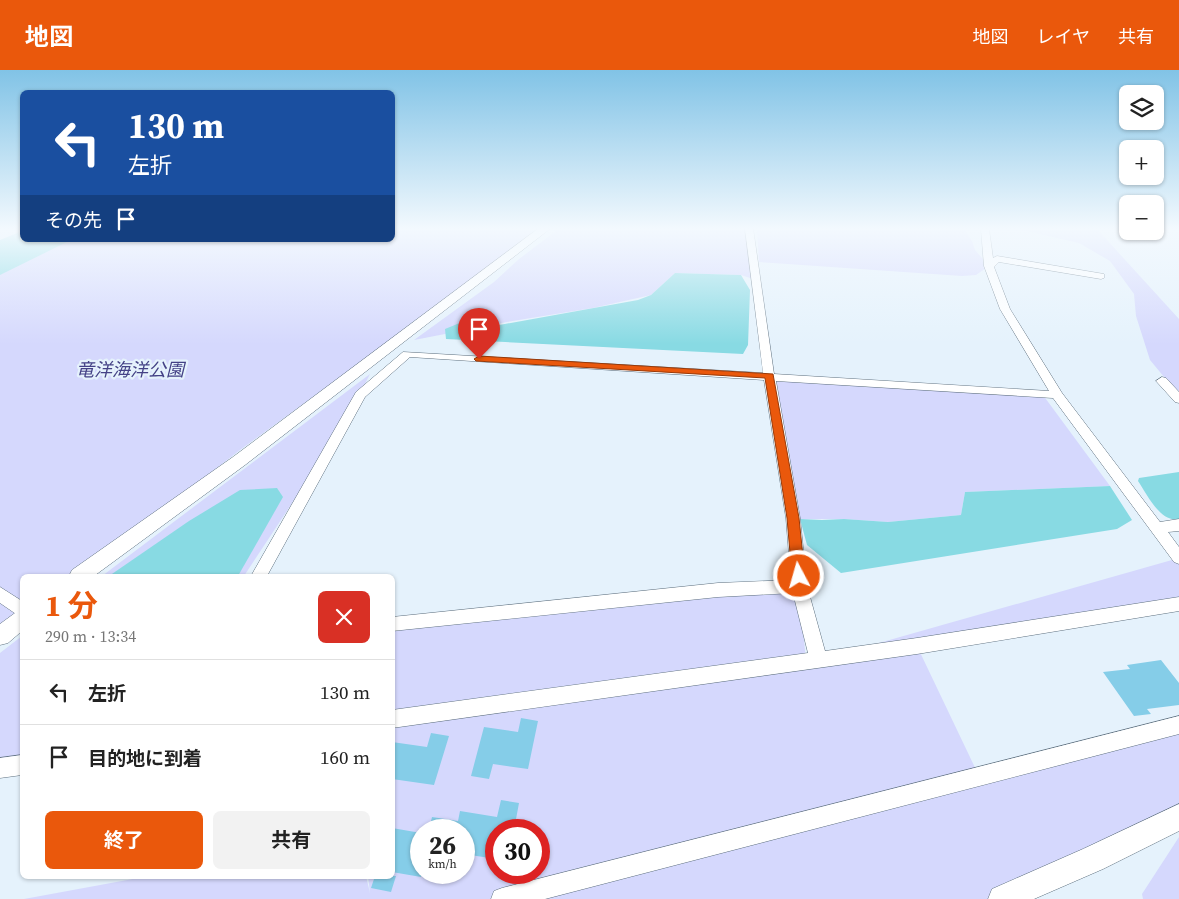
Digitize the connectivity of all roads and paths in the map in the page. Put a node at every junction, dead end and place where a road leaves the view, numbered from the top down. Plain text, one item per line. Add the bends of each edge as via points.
1 (989, 266) edge
2 (495, 267) edge
3 (753, 267) edge
4 (1044, 267) edge
5 (1100, 276) dead end
6 (769, 376) junction
7 (1162, 381) dead end
8 (1057, 396) junction
9 (1179, 399) edge
10 (1179, 525) edge
11 (1158, 528) junction
12 (1179, 558) edge
13 (82, 574) edge
14 (260, 574) edge
15 (799, 586) junction
16 (0, 594) edge
17 (1179, 604) edge
18 (20, 609) edge
19 (20, 621) edge
20 (395, 624) edge
21 (0, 636) edge
22 (819, 660) junction
23 (395, 719) edge
24 (1179, 725) edge
25 (20, 765) edge
26 (0, 768) edge
27 (1179, 817) edge
28 (502, 899) edge
29 (1002, 899) edge

1 - 8 street via 1005,309
2 - 13 street via 239,461
3 - 6 street
4 - 5 street
6 - 8 street
6 - 14 street via 407,354 360,395
6 - 15 street via 793,518
7 - 9 street
8 - 11 street
10 - 11 street
11 - 12 street
15 - 20 street via 718,590
15 - 22 street
16 - 18 street
17 - 22 street
19 - 21 street
22 - 23 street
24 - 28 street
25 - 26 street
27 - 29 street

